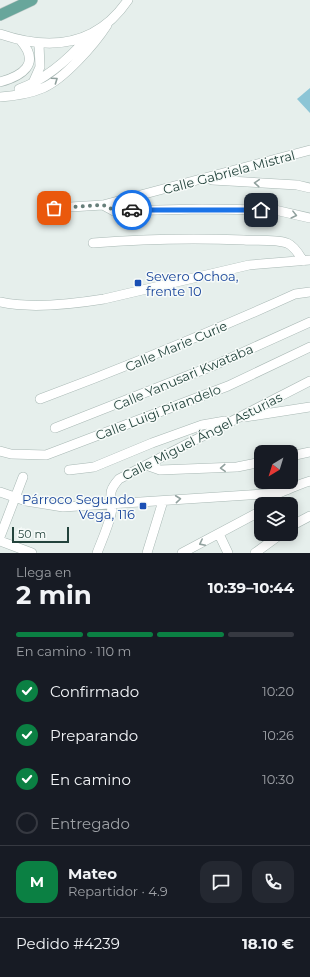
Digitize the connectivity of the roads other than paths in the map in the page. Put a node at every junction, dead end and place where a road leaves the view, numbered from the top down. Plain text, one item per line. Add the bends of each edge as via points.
1 (32, 0) edge
2 (128, 0) edge
3 (0, 15) edge
4 (109, 22) junction
5 (91, 33) junction
6 (0, 34) edge
7 (21, 41) junction
8 (38, 44) junction
9 (0, 82) edge
10 (32, 84) junction
11 (20, 95) junction
12 (0, 96) edge
13 (310, 150) edge
14 (296, 154) junction
15 (310, 158) edge
16 (205, 179) junction
17 (310, 188) edge
18 (103, 205) junction
19 (54, 208) dead end
20 (310, 218) edge
21 (93, 244) dead end
22 (306, 260) edge
23 (310, 292) edge
24 (0, 302) edge
25 (310, 322) edge
26 (310, 347) edge
27 (310, 381) edge
28 (40, 399) dead end
29 (310, 407) edge
30 (237, 419) junction
31 (55, 428) dead end
32 (0, 451) edge
33 (310, 452) edge
34 (298, 455) edge
35 (254, 463) edge
36 (146, 465) junction
37 (69, 470) dead end
38 (24, 477) dead end
39 (310, 481) edge
40 (0, 492) edge
41 (279, 493) junction
42 (15, 497) junction
43 (276, 497) edge
44 (163, 501) junction
45 (111, 503) junction
46 (254, 515) edge
47 (310, 516) edge
48 (298, 522) edge
49 (219, 534) junction
50 (0, 537) edge
51 (0, 541) edge
52 (271, 541) edge
53 (100, 552) edge
54 (32, 553) edge
55 (147, 553) edge
56 (182, 553) edge
57 (228, 553) edge
58 (255, 553) edge

1 - 3 main road
2 - 4 street
4 - 5 street
11 -> 4 street via 44,88 68,70 100,36
5 - 8 street via 72,41
5 - 10 street via 79,48 50,73
6 - 7 street
7 - 8 street
7 - 9 street via 28,53 29,63 25,71 15,78
8 - 10 street via 40,67
10 - 11 street
10 - 12 street
11 - 12 street
13 - 14 street, Calle Gabriela Mistral
14 - 15 street
14 - 16 street, Calle Gabriela Mistral
17 -> 16 street
16 - 18 street, Calle Gabriela Mistral
18 - 19 street, Calle Gabriela Mistral
18 -> 20 street via 114,210 276,210
21 - 22 street via 137,239 207,238 274,241 288,243
22 - 24 street via 249,265 90,301 48,304
23 - 28 street, Calle Marie Curie via 295,294 201,336
25 - 31 street, Calle Yanusari Kwataba via 215,365
26 - 32 street, Calle Luigi Pirandelo via 228,386 46,455 11,454
27 - 30 street, Calle Miguel Ángel Asturias
29 - 30 street
30 - 36 street, Calle Miguel Ángel Asturias
30 - 37 street via 202,425 94,467
33 - 34 street
35 -> 36 street via 237,467 160,470
36 - 45 street, Calle Miguel Ángel Asturias via 119,479 111,487
38 - 42 street
39 - 41 street via 296,484
40 - 42 street
41 - 43 street
44 -> 41 street
42 - 45 street via 63,507
42 - 50 street
44 - 45 street
44 - 55 street
45 - 53 street via 111,513
46 - 49 street
47 - 48 street
49 -> 56 street
49 - 57 street
51 - 54 street
52 - 58 street

